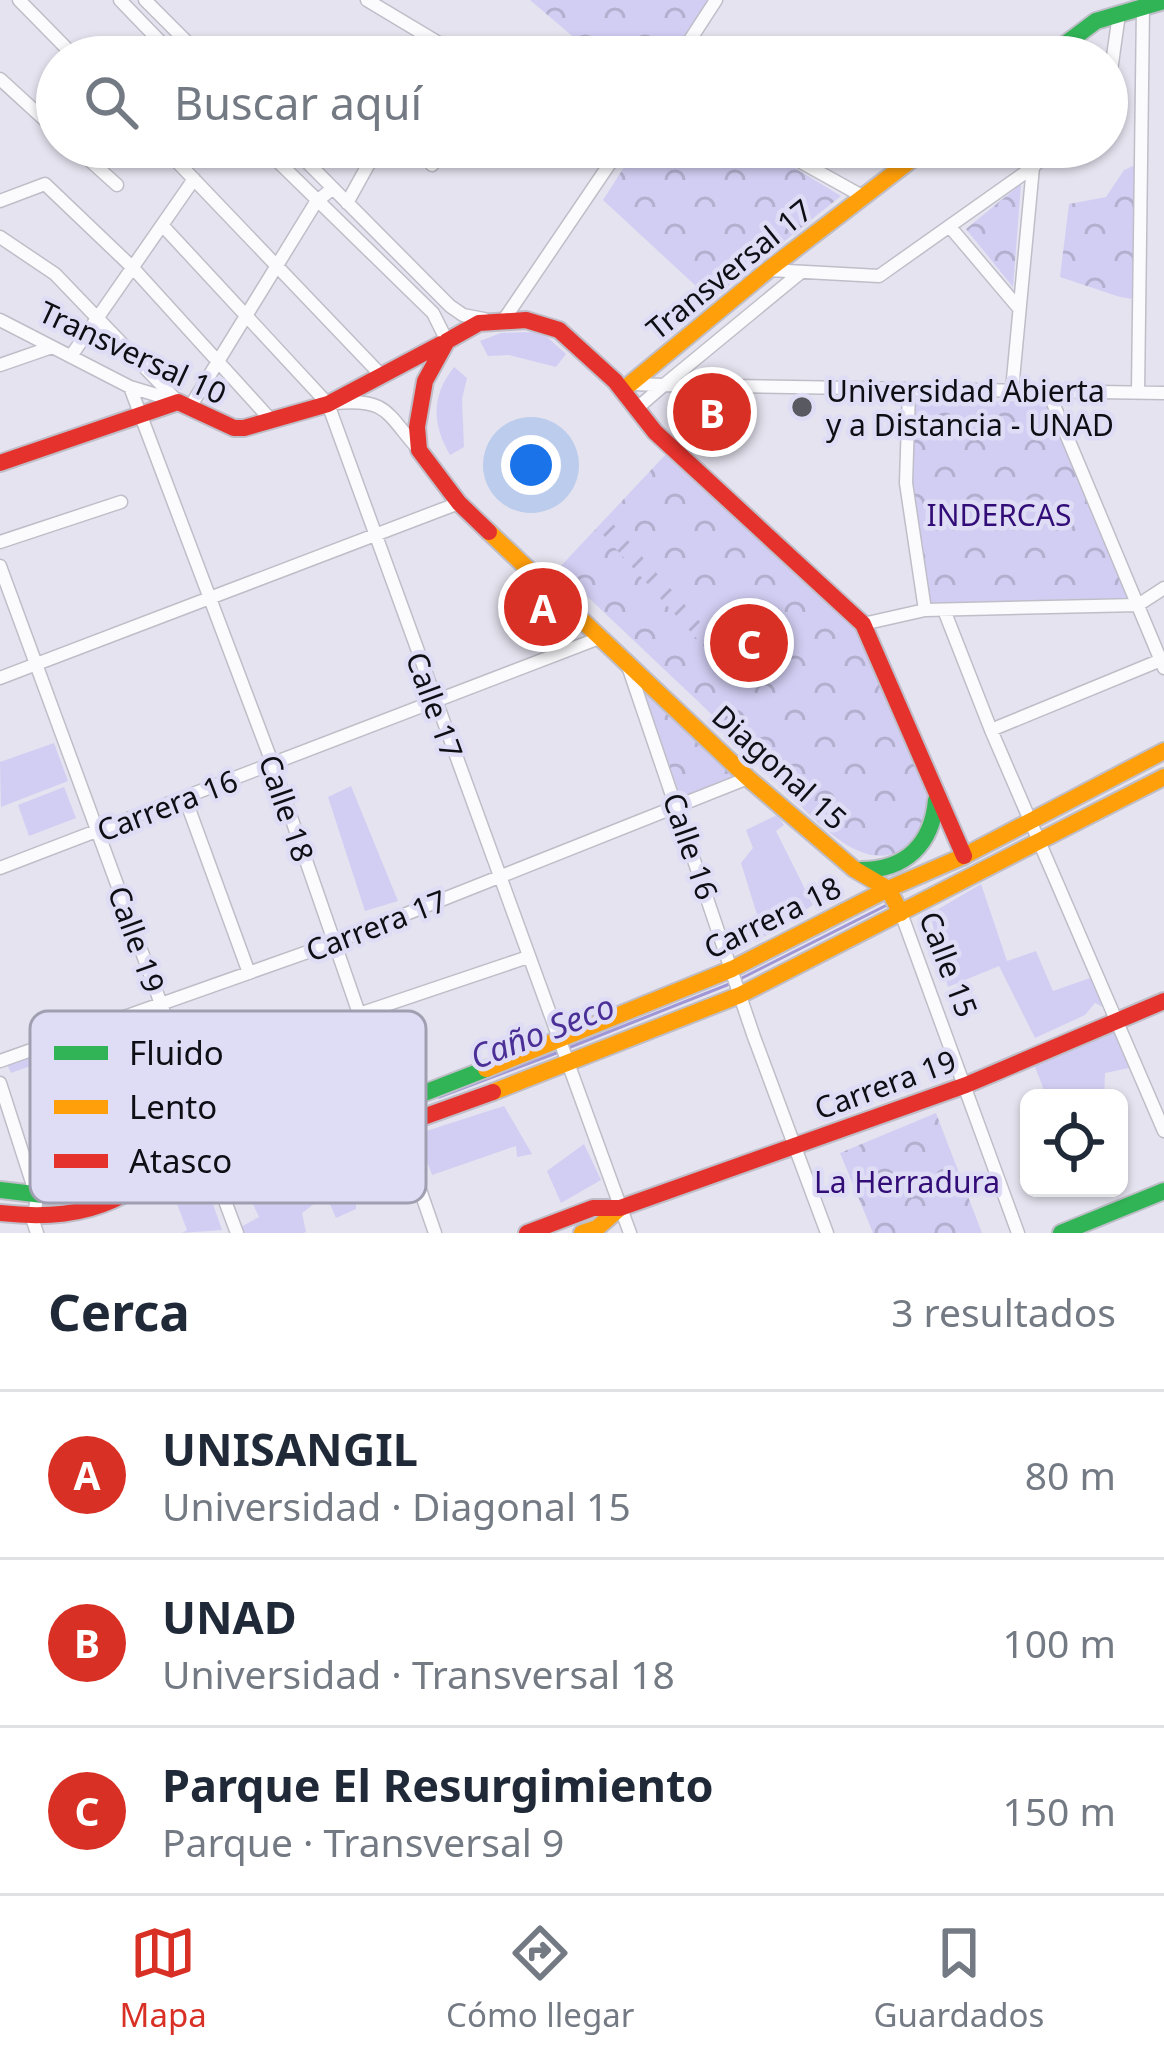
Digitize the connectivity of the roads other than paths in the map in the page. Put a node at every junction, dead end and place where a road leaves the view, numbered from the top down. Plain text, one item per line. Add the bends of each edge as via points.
1 (19, 0) edge
2 (120, 0) edge
3 (146, 0) edge
4 (716, 0) edge
5 (1105, 0) edge
6 (1164, 1) edge
7 (373, 2) edge
8 (1143, 7) junction
9 (1119, 14) junction
10 (1096, 21) junction
11 (54, 36) edge
12 (155, 36) edge
13 (181, 36) edge
14 (425, 36) edge
15 (693, 36) edge
16 (1076, 36) edge
17 (1116, 36) edge
18 (0, 79) edge
19 (36, 112) edge
20 (98, 168) edge
21 (184, 168) edge
22 (283, 168) edge
23 (313, 168) edge
24 (366, 168) edge
25 (606, 168) edge
26 (811, 168) edge
27 (900, 168) edge
28 (1032, 168) edge
29 (1033, 168) edge
30 (194, 178) junction
31 (117, 185) dead end
32 (333, 188) junction
33 (862, 196) junction
34 (0, 201) edge
35 (316, 202) junction
36 (347, 203) junction
37 (163, 226) junction
38 (950, 227) junction
39 (0, 237) edge
40 (278, 265) junction
41 (133, 268) junction
42 (768, 269) junction
43 (800, 273) junction
44 (1017, 306) junction
45 (247, 315) junction
46 (97, 319) junction
47 (0, 320) edge
48 (500, 321) junction
49 (448, 341) junction
50 (52, 346) junction
51 (70, 356) junction
52 (215, 360) junction
53 (0, 365) edge
54 (381, 375) junction
55 (664, 385) junction
56 (130, 387) junction
57 (627, 387) junction
58 (909, 390) junction
59 (1012, 390) junction
60 (1048, 391) junction
61 (1138, 392) junction
62 (1164, 393) edge
63 (184, 404) junction
64 (328, 404) junction
65 (636, 409) junction
66 (137, 413) junction
67 (271, 420) junction
68 (418, 450) junction
69 (0, 463) edge
70 (121, 502) dead end
71 (459, 503) junction
72 (373, 536) junction
73 (0, 542) edge
74 (0, 566) edge
75 (1164, 589) edge
76 (209, 600) junction
77 (1138, 605) junction
78 (925, 610) junction
79 (944, 610) junction
80 (863, 624) junction
81 (602, 637) junction
82 (627, 662) junction
83 (1162, 664) edge
84 (37, 667) junction
85 (0, 678) edge
86 (435, 704) junction
87 (992, 730) junction
88 (1164, 751) edge
89 (273, 765) junction
90 (1164, 777) edge
91 (748, 778) junction
92 (935, 790) junction
93 (185, 798) junction
94 (677, 805) junction
95 (1031, 822) junction
96 (97, 831) junction
97 (1040, 842) junction
98 (964, 856) junction
99 (0, 868) edge
100 (854, 869) junction
101 (499, 878) junction
102 (887, 889) junction
103 (863, 901) junction
104 (901, 913) junction
105 (333, 943) junction
106 (528, 957) junction
107 (249, 973) junction
108 (736, 983) junction
109 (1164, 1000) edge
110 (161, 1004) junction
111 (141, 1011) edge
112 (163, 1011) edge
113 (358, 1011) edge
114 (368, 1011) edge
115 (1118, 1020) junction
116 (30, 1050) edge
117 (564, 1052) junction
118 (0, 1060) edge
119 (0, 1083) edge
120 (966, 1085) junction
121 (426, 1106) edge
122 (1164, 1131) edge
123 (794, 1145) junction
124 (0, 1190) edge
125 (1164, 1191) edge
126 (30, 1192) edge
127 (123, 1203) edge
128 (226, 1203) edge
129 (425, 1203) edge
130 (620, 1208) junction
131 (0, 1213) edge
132 (36, 1214) edge
133 (237, 1233) edge
134 (435, 1233) edge
135 (527, 1233) edge
136 (582, 1233) edge
137 (630, 1233) edge
138 (827, 1233) edge
139 (1018, 1233) edge
140 (1061, 1233) edge

1 - 11 street
2 - 12 street
3 - 13 street
4 - 15 street
5 - 10 street
6 - 8 street
7 - 14 street
8 - 9 street
8 - 61 street
9 - 10 street
9 - 17 street
10 - 16 street
18 - 19 street
20 - 31 street
21 - 30 street
22 - 35 street
23 - 32 street
24 - 36 street
25 - 48 street
26 - 33 street
27 - 33 street, Transversal 17
28 - 38 street
29 - 44 street
30 - 37 street
30 - 40 street
32 - 35 street
32 - 36 street
33 - 42 street, Transversal 17
34 - 41 street via 45,184
35 - 40 street
35 - 49 street via 433,314
36 - 48 street via 450,306
37 - 41 street
37 - 45 street, Calle 17
38 - 43 street via 879,276
38 - 44 street
39 - 46 street via 55,274
40 - 45 street
40 - 54 street
41 - 46 street
41 - 52 street
42 - 43 street
42 - 57 street, Transversal 17
43 - 55 street
44 - 59 street
45 - 52 street
45 - 64 street, Calle 17
46 - 51 street
46 - 63 street
47 - 50 street, Transversal 10
48 - 49 street
48 - 57 street via 559,330
49 - 54 street
49 - 68 street via 424,381
50 - 51 street, Transversal 10
50 - 53 street
51 - 56 street, Transversal 10
52 - 63 street
52 - 67 street
54 - 64 street
55 - 57 street
55 - 58 street
55 - 65 street
56 - 63 street, Transversal 10
56 - 66 street, Calle 18
57 - 65 street
58 - 59 street
58 - 78 street via 906,484
59 - 60 street
60 - 61 street
60 - 77 street
61 - 62 street
63 - 66 street
63 - 67 street, Transversal 10 via 234,428
64 - 67 street
64 - 68 street via 379,404
64 - 72 street, Calle 17
65 - 80 street
66 - 69 street
66 - 76 street, Calle 18
68 - 71 street, Diagonal 15
70 - 73 street
71 - 72 street
71 - 81 street, Diagonal 15
72 - 76 street
72 - 86 street, Calle 17
74 - 84 street, Calle 19
75 - 77 street
76 - 84 street
76 - 89 street, Calle 18
77 - 79 street
77 - 83 street
78 - 79 street
78 - 80 street
79 - 87 street
80 - 92 street
81 - 82 street, Diagonal 15
81 - 86 street, Carrera 16
82 - 91 street, Diagonal 15
82 - 94 street, Calle 16
83 - 87 street
84 - 85 street
84 - 96 street, Calle 19
86 - 89 street, Carrera 16
86 - 101 street, Calle 17
87 - 95 street
88 - 95 street, Carrera 18
89 - 93 street, Carrera 16
89 - 105 street, Calle 18
90 - 97 street, Carrera 18
91 - 94 street, Carrera 17
91 - 100 street, Diagonal 15
92 - 98 street
92 - 100 street via 934,823 916,852 887,868
93 - 96 street, Carrera 16
93 - 107 street
94 - 101 street, Carrera 17
94 - 108 street, Calle 16
95 - 97 street
95 - 98 street, Carrera 18
96 - 99 street, Carrera 16
96 - 110 street, Calle 19
97 - 104 street, Carrera 18
97 - 115 street
98 - 102 street, Carrera 18
100 - 102 street, Calle 15
100 - 103 street
101 - 105 street, Carrera 17
101 - 106 street, Calle 17
102 - 103 street, Carrera 18
102 - 104 street, Calle 15
103 - 108 street, Carrera 18
104 - 108 street, Carrera 18
104 - 120 street, Calle 15
105 - 107 street, Carrera 17
105 - 113 street, Calle 18
106 - 114 street
106 - 117 street, Calle 17
107 - 110 street, Carrera 17
108 - 117 street, Carrera 18
108 - 117 street, Carrera 18
108 - 123 street, Calle 16
109 - 115 street, Carrera 19
110 - 111 street, Carrera 17
110 - 112 street, Calle 19
115 - 120 street, Carrera 19
115 - 122 street
116 - 118 street, Carrera 17
117 - 121 street, Carrera 18
117 - 130 street, Calle 17
119 - 126 street
120 - 123 street, Carrera 19
120 - 139 street, Calle 15
123 - 130 street, Carrera 19
123 - 138 street, Calle 16
124 - 132 street
125 - 140 street
127 - 132 street via 78,1218
128 - 133 street
129 - 134 street, Calle 18
130 - 135 street, Carrera 19 via 593,1208
130 - 136 street, Carrera 19
130 - 137 street, Calle 17
131 - 132 street

